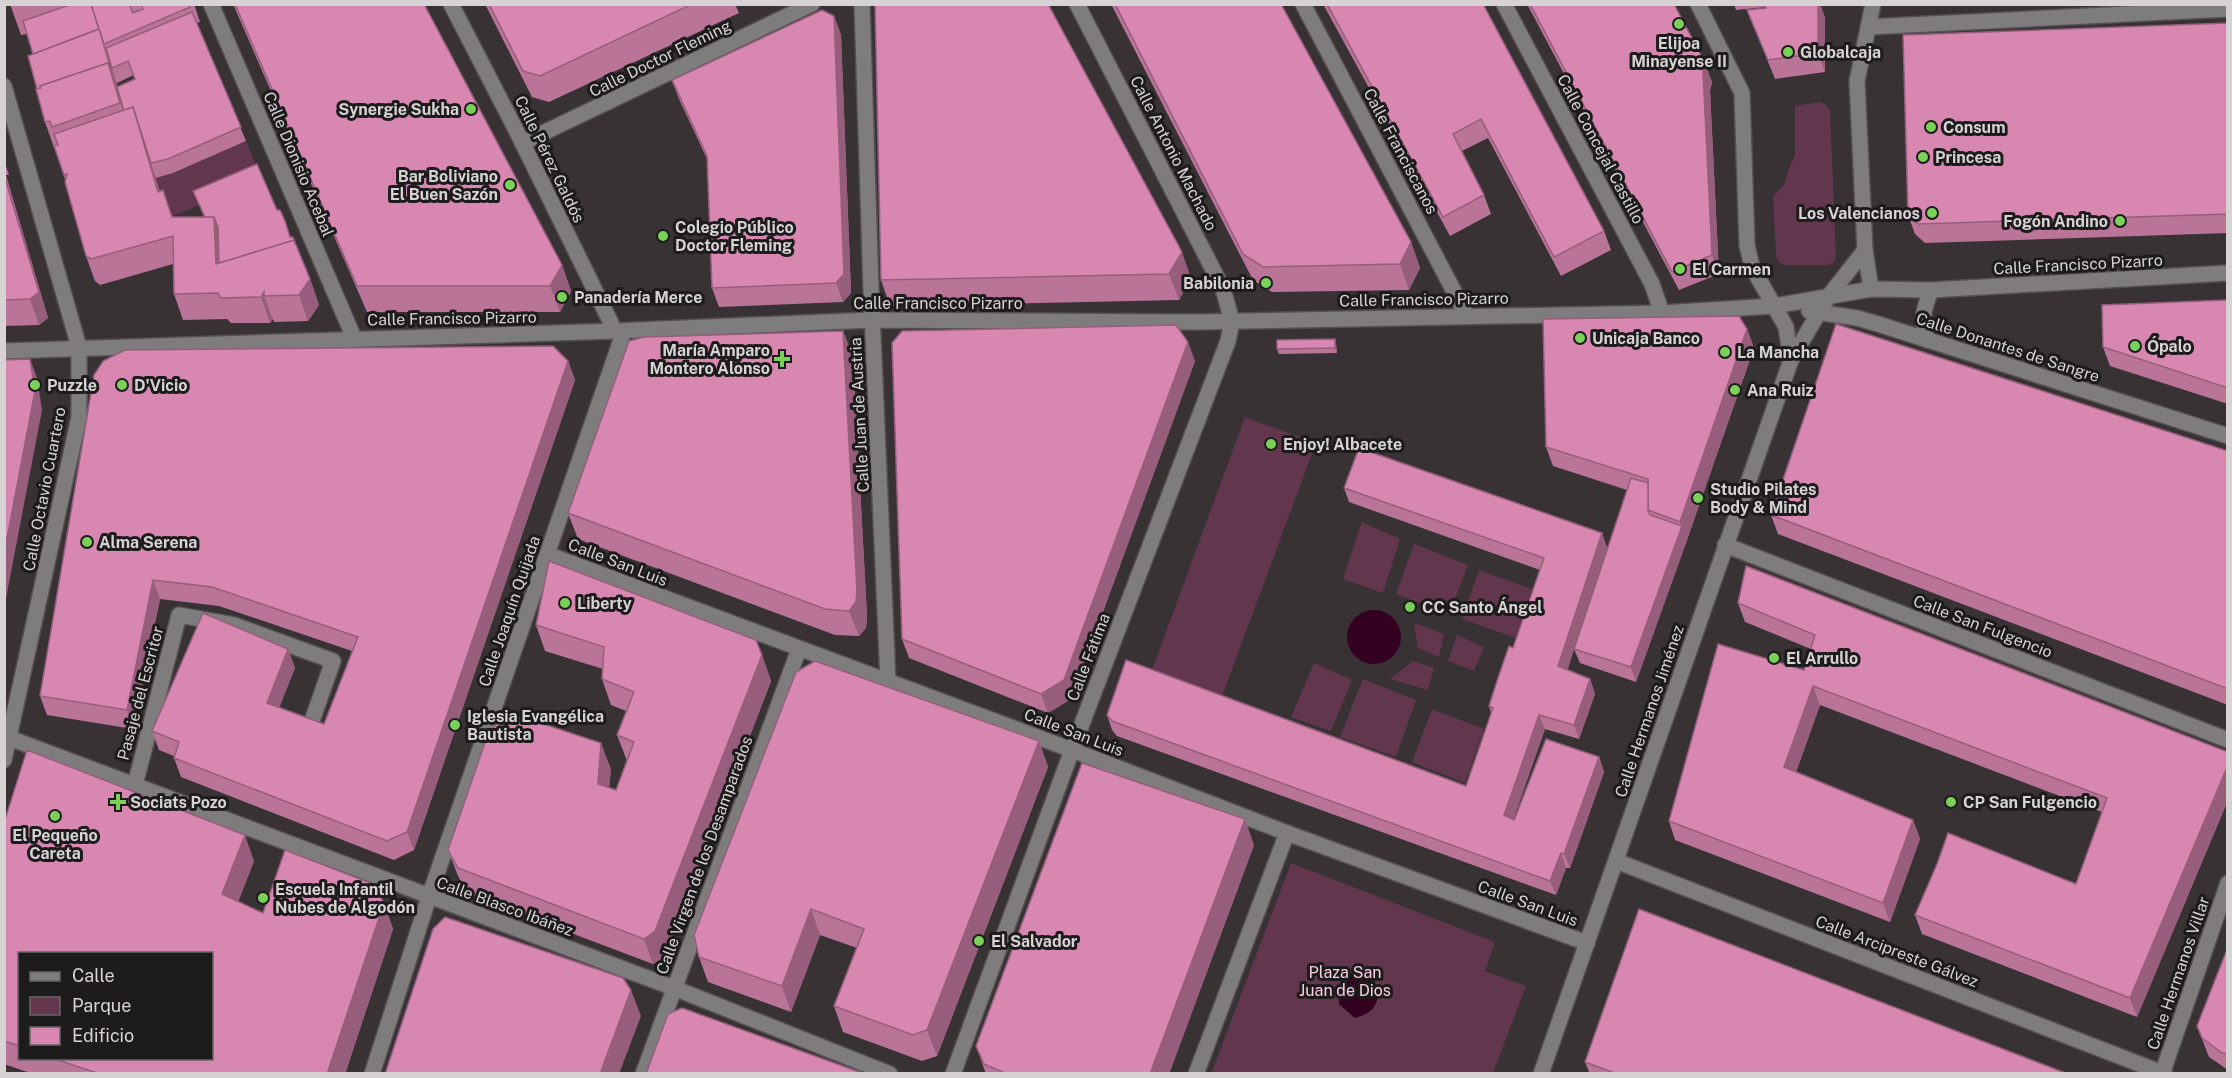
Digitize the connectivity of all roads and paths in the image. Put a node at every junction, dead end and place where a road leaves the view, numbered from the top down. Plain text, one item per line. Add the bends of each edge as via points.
1 (211, 4) edge
2 (451, 4) edge
3 (812, 4) edge
4 (862, 4) edge
5 (1077, 4) edge
6 (1303, 4) edge
7 (1503, 4) edge
8 (1698, 4) edge
9 (1874, 4) edge
10 (2228, 9) edge
11 (1868, 27) junction
12 (4, 86) edge
13 (522, 143) junction
14 (1865, 250) junction
15 (2228, 273) edge
16 (1870, 290) junction
17 (1931, 290) junction
18 (1828, 297) junction
19 (1774, 306) junction
20 (1818, 312) junction
21 (1662, 313) junction
22 (1467, 316) junction
23 (873, 320) junction
24 (1232, 321) junction
25 (619, 331) junction
26 (354, 338) junction
27 (1927, 340) junction
28 (79, 347) junction
29 (4, 351) edge
30 (1791, 360) junction
31 (2228, 436) edge
32 (1725, 545) junction
33 (547, 554) junction
34 (799, 649) junction
35 (888, 681) junction
36 (313, 718) edge
37 (8, 737) edge
38 (2228, 740) edge
39 (1072, 750) junction
40 (4, 760) edge
41 (135, 785) junction
42 (1287, 833) junction
43 (1616, 861) junction
44 (2228, 883) edge
45 (429, 897) junction
46 (1587, 943) junction
47 (674, 988) junction
48 (2163, 1073) edge
49 (372, 1074) edge
50 (643, 1074) edge
51 (890, 1074) edge
52 (953, 1074) edge
53 (1196, 1074) edge
54 (1541, 1074) edge

1 - 26 street, Calle Dionisio Acebal
2 - 13 street, Calle Pérez Galdós
3 - 13 street, Calle Doctor Fleming
4 - 23 street, Calle Juan de Austria
5 - 24 street, Calle Antonio Machado via 1223,289
6 - 22 street, Calle Franciscanos
7 - 21 street, Calle Concejal Castillo via 1652,284
8 - 19 street, Calle Hermanos Jiménez via 1742,93 1747,245 1752,267
9 - 11 street
10 - 11 street
11 - 14 street via 1857,81
12 - 28 street, Calle Octavio Cuartero
13 - 25 street, Calle Pérez Galdós
14 - 16 street
14 - 18 street, Calle Hermanos Jiménez
15 - 17 street, Calle Francisco Pizarro
16 - 17 street, Calle Francisco Pizarro
16 - 18 street, Calle Francisco Pizarro
17 - 27 street via 1922,314
18 - 19 street, Calle Francisco Pizarro
18 - 20 street, Calle Hermanos Jiménez
19 - 20 street, Calle Donantes de Sangre
19 - 21 street, Calle Francisco Pizarro
19 - 30 street, Calle Hermanos Jiménez via 1786,327
20 - 27 street, Calle Donantes de Sangre via 1870,321
20 - 30 street, Calle Hermanos Jiménez
21 - 22 street, Calle Francisco Pizarro
22 - 24 street, Calle Francisco Pizarro
23 - 24 street, Calle Francisco Pizarro
23 - 25 street, Calle Francisco Pizarro
23 - 35 street, Calle Juan de Austria
24 - 39 street, Calle Fátima via 1228,341
25 - 26 street, Calle Francisco Pizarro
25 - 33 street, Calle Joaquín Quijada
26 - 28 street, Calle Francisco Pizarro
27 - 31 street, Calle Donantes de Sangre
28 - 29 street, Calle Francisco Pizarro
28 - 37 street, Calle Octavio Cuartero via 79,417
30 - 32 street, Calle Hermanos Jiménez
32 - 38 street, Calle San Fulgencio
32 - 43 street, Calle Hermanos Jiménez
33 - 34 street, Calle San Luis
33 - 45 street, Calle Joaquín Quijada
34 - 35 street, Calle San Luis
34 - 47 street, Calle Virgen de los Desamparados
35 - 39 street, Calle San Luis
36 - 41 street, Pasaje del Escritor via 333,661 234,626 179,615
37 - 40 street, Calle Octavio Cuartero
37 - 41 street, Calle Blasco Ibáñez
39 - 42 street, Calle San Luis
39 - 52 street, Calle Fátima
41 - 45 street, Calle Blasco Ibáñez
42 - 46 street, Calle San Luis
42 - 53 street
43 - 46 street, Calle Hermanos Jiménez
43 - 48 street, Calle Arcipreste Gálvez
44 - 48 street, Calle Hermanos Villar
45 - 47 street, Calle Blasco Ibáñez
45 - 49 street, Calle Joaquín Quijada
46 - 54 street, Calle Hermanos Jiménez
47 - 50 street, Calle Virgen de los Desamparados
47 - 51 street, Calle Blasco Ibáñez

